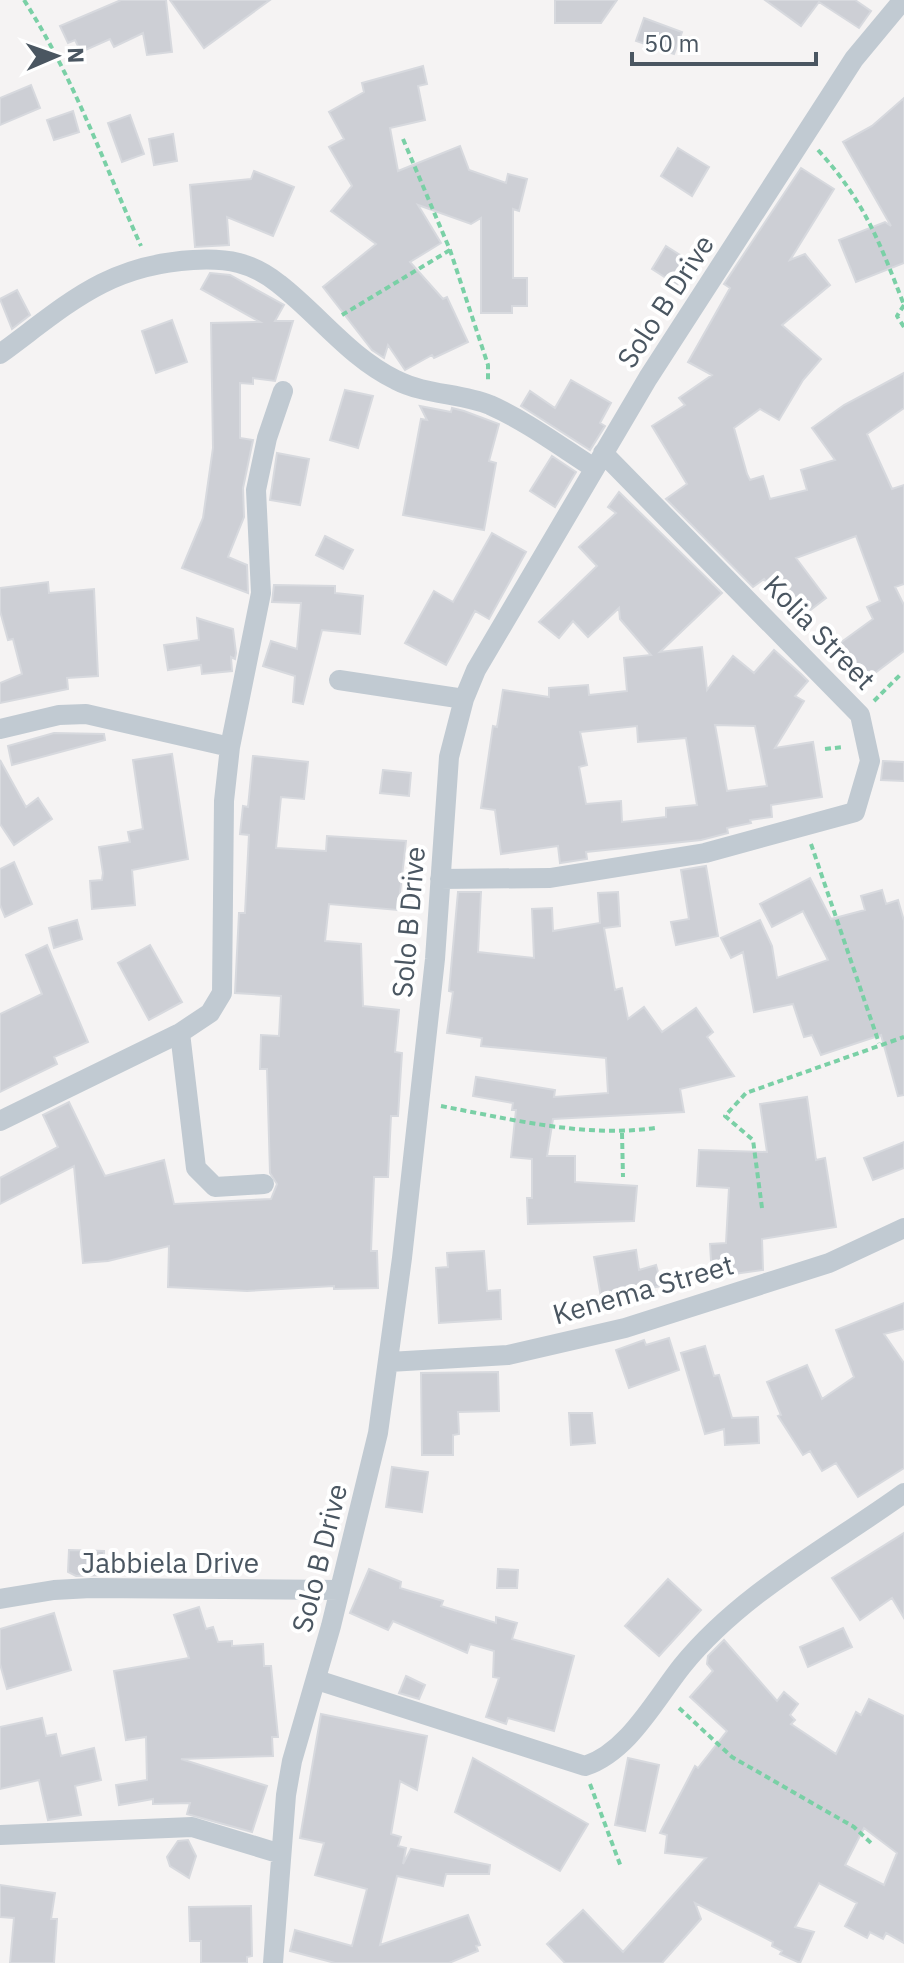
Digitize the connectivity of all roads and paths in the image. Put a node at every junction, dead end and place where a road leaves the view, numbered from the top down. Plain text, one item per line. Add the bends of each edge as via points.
1 (24, 0) edge
2 (903, 0) edge
3 (806, 137) junction
4 (403, 139) dead end
5 (450, 250) junction
6 (149, 265) junction
7 (904, 305) edge
8 (325, 326) junction
9 (904, 327) edge
10 (0, 354) edge
11 (283, 391) dead end
12 (489, 405) junction
13 (599, 461) junction
14 (900, 675) dead end
15 (339, 680) dead end
16 (464, 699) junction
17 (860, 715) junction
18 (0, 729) edge
19 (230, 747) junction
20 (806, 826) junction
21 (440, 879) junction
22 (180, 1033) junction
23 (904, 1037) edge
24 (879, 1043) junction
25 (419, 1102) junction
26 (0, 1121) edge
27 (655, 1128) dead end
28 (622, 1133) junction
29 (623, 1177) dead end
30 (264, 1184) dead end
31 (762, 1208) dead end
32 (904, 1228) edge
33 (389, 1362) junction
34 (904, 1493) edge
35 (340, 1590) junction
36 (0, 1599) edge
37 (317, 1680) junction
38 (662, 1693) junction
39 (585, 1766) junction
40 (0, 1835) edge
41 (871, 1843) dead end
42 (281, 1854) junction
43 (621, 1867) dead end
44 (273, 1963) edge

1 - 6 path via 86,112
2 - 3 street, Solo B Drive via 854,59
3 - 7 path via 849,184 873,224
3 - 13 street, Solo B Drive
4 - 5 path
5 - 8 path
5 - 12 path via 488,365
6 - 8 street, Kolia Street via 240,262 277,282
6 - 10 street, Kolia Street via 82,293
7 - 9 path via 897,316
8 - 12 street, Kolia Street via 362,360 397,381
11 - 19 street via 256,490 261,593
12 - 13 street, Kolia Street
13 - 16 street, Solo B Drive
13 - 17 street, Kolia Street
14 - 17 path
15 - 16 street
16 - 21 street, Solo B Drive via 449,757
17 - 20 street, Kolia Street via 870,761 855,812
18 - 19 street via 86,714
19 - 22 street via 224,801 222,993 210,1013
20 - 21 street, Kolia Street via 705,853 550,878
20 - 24 path
21 - 25 street, Solo B Drive
22 - 26 street
22 - 30 street via 196,1168 215,1187
23 - 24 path
24 - 31 path via 746,1093 725,1116 753,1140
25 - 28 path
25 - 33 street, Solo B Drive
27 - 28 path
28 - 29 path
32 - 33 street, Kenema Street via 829,1263 625,1328 508,1355
33 - 35 street, Solo B Drive via 378,1433
34 - 38 street via 753,1598 684,1664
35 - 36 street, Jabbiela Drive via 91,1588
35 - 37 street, Solo B Drive
37 - 39 street
37 - 42 street, Solo B Drive via 292,1761
38 - 39 street via 620,1745
38 - 41 path via 732,1757 854,1827
39 - 43 path
40 - 42 street via 192,1827
42 - 44 street, Solo B Drive

